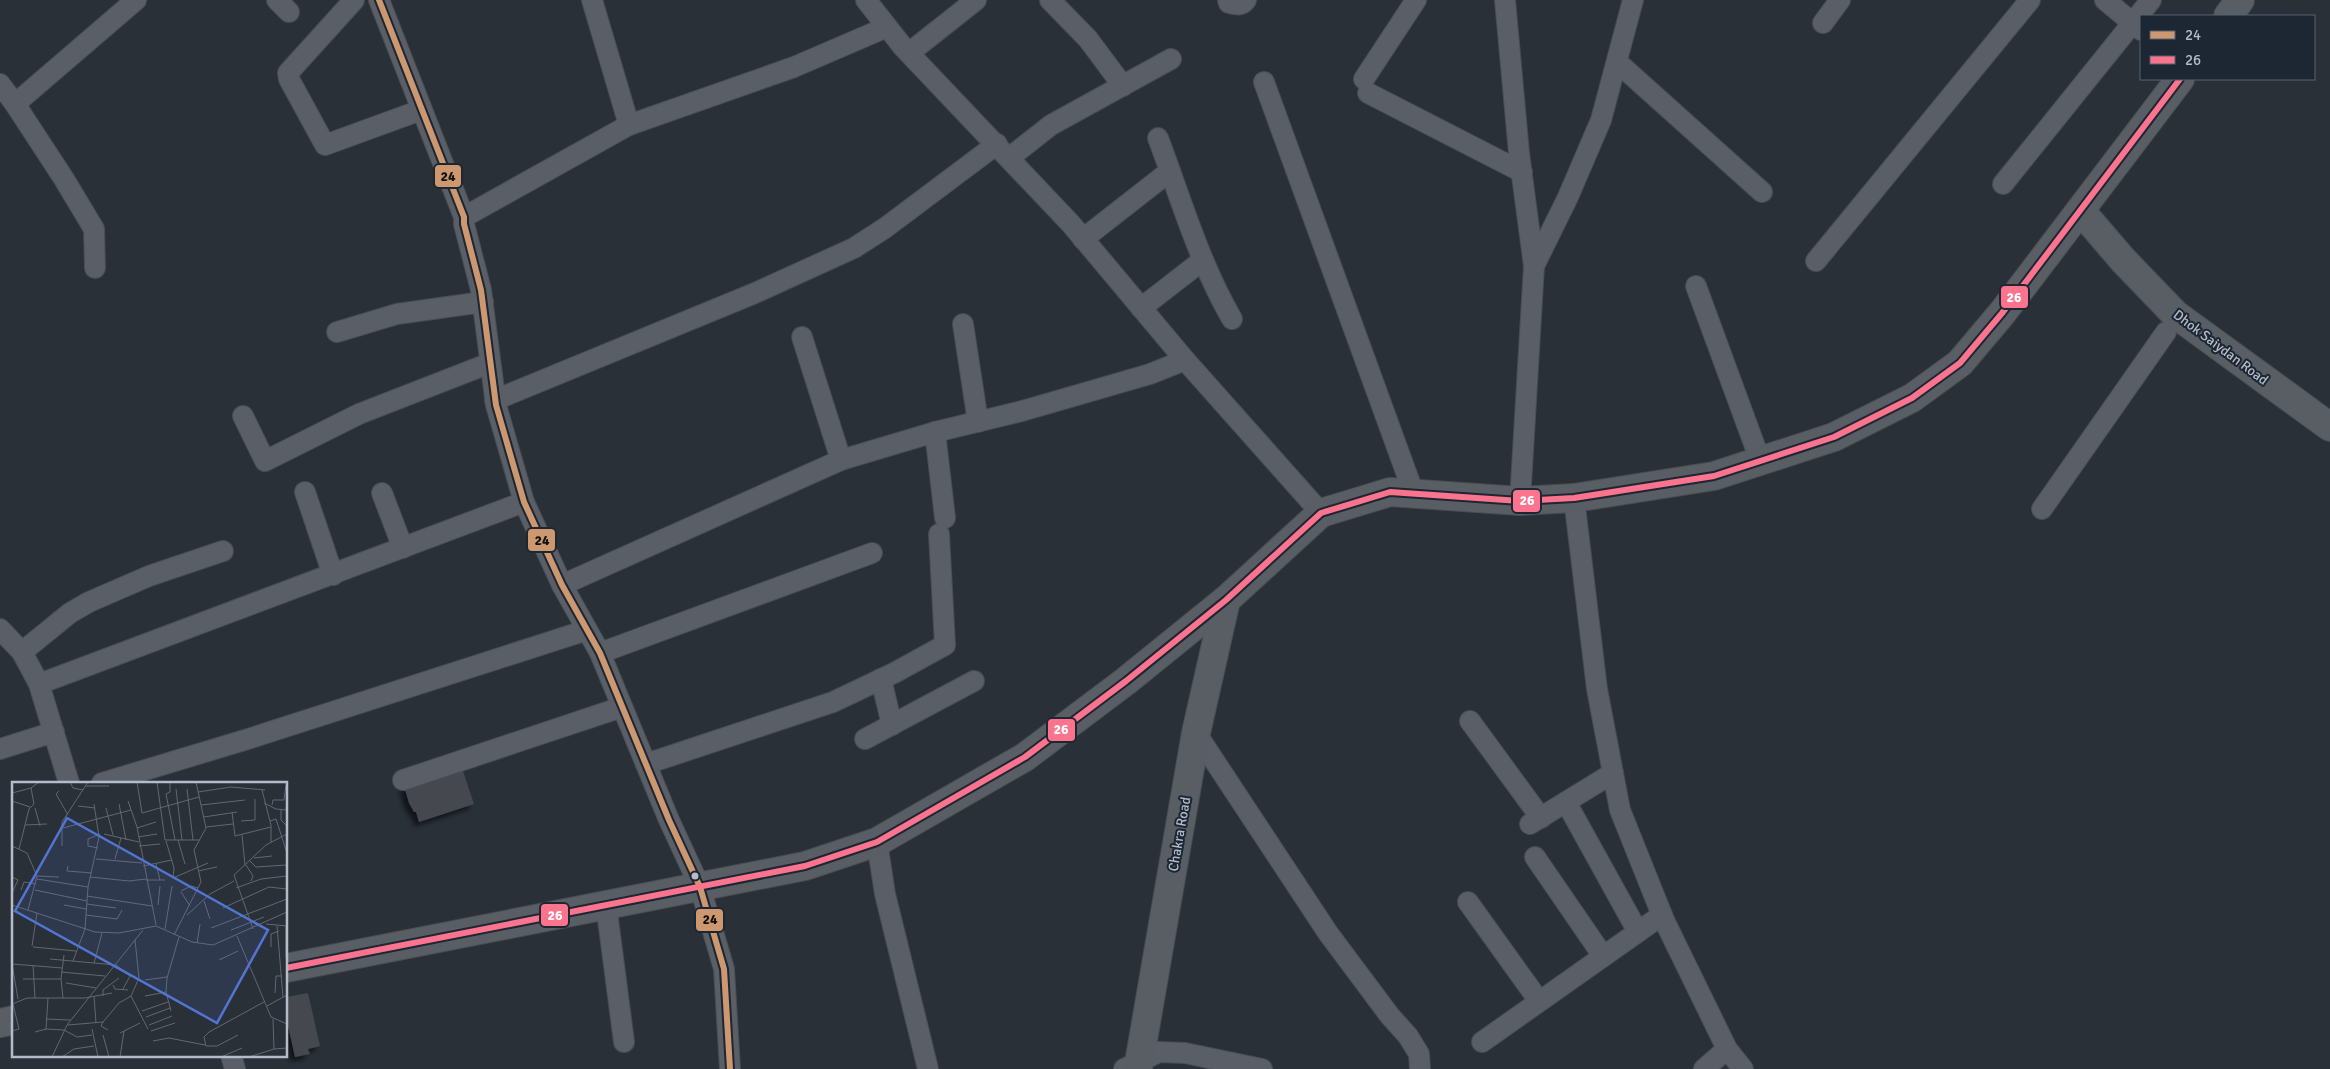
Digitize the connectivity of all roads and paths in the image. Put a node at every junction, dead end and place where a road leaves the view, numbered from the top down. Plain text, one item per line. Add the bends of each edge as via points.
1 (136, 0) edge
2 (354, 0) edge
3 (379, 0) edge
4 (592, 0) edge
5 (866, 0) edge
6 (976, 0) edge
7 (1050, 0) edge
8 (1228, 0) edge
9 (1246, 0) edge
10 (1416, 0) edge
11 (1505, 0) edge
12 (1633, 0) edge
13 (1840, 0) edge
14 (2030, 0) edge
15 (2105, 0) edge
16 (2151, 0) edge
17 (2240, 0) edge
18 (2143, 15) edge
19 (2229, 15) edge
20 (1823, 23) dead end
21 (2137, 26) edge
22 (888, 27) junction
23 (909, 53) junction
24 (1171, 59) dead end
25 (1617, 62) junction
26 (2179, 80) edge
27 (1264, 82) dead end
28 (0, 84) edge
29 (1123, 86) junction
30 (15, 104) junction
31 (421, 110) junction
32 (629, 125) junction
33 (1158, 138) dead end
34 (1003, 151) junction
35 (1170, 171) junction
36 (1522, 172) junction
37 (2003, 184) dead end
38 (1762, 192) dead end
39 (2081, 211) junction
40 (464, 217) junction
41 (1083, 239) junction
42 (1203, 260) junction
43 (1816, 260) dead end
44 (1534, 266) junction
45 (94, 268) dead end
46 (1696, 286) dead end
47 (483, 302) junction
48 (1141, 308) junction
49 (1232, 319) dead end
50 (963, 324) dead end
51 (337, 332) dead end
52 (2166, 332) dead end
53 (802, 337) dead end
54 (1184, 360) junction
55 (490, 363) junction
56 (495, 400) junction
57 (242, 416) dead end
58 (978, 422) junction
59 (2330, 427) edge
60 (935, 432) junction
61 (841, 460) junction
62 (1760, 460) junction
63 (305, 492) dead end
64 (382, 493) dead end
65 (1414, 494) junction
66 (1574, 498) junction
67 (1520, 501) junction
68 (524, 502) junction
69 (2042, 509) dead end
70 (1321, 513) junction
71 (403, 548) junction
72 (224, 551) dead end
73 (872, 553) dead end
74 (333, 575) junction
75 (562, 585) junction
76 (1226, 600) junction
77 (0, 629) edge
78 (587, 630) junction
79 (22, 652) junction
80 (600, 653) junction
81 (881, 679) junction
82 (974, 681) dead end
83 (40, 684) junction
84 (622, 707) junction
85 (1470, 721) dead end
86 (892, 725) junction
87 (54, 732) junction
88 (1196, 733) junction
89 (865, 739) dead end
90 (0, 749) edge
91 (646, 764) junction
92 (1613, 773) junction
93 (403, 780) dead end
94 (69, 782) edge
95 (105, 782) edge
96 (1566, 802) junction
97 (877, 842) junction
98 (1536, 856) dead end
99 (700, 887) junction
100 (1468, 902) dead end
101 (606, 904) junction
102 (1662, 915) junction
103 (1638, 932) junction
104 (1603, 956) junction
105 (288, 968) edge
106 (1539, 1002) junction
107 (624, 1042) dead end
108 (1482, 1042) dead end
109 (1727, 1049) junction
110 (231, 1056) edge
111 (1134, 1067) edge
112 (234, 1069) edge
113 (730, 1069) edge
114 (928, 1069) edge
115 (1262, 1069) edge
116 (1420, 1069) edge
117 (1704, 1069) edge
118 (1743, 1069) edge

1 - 30 street
2 - 31 street via 288,73 325,145
3 - 31 street
4 - 32 street
5 - 22 street
6 - 23 street
7 - 29 street via 1088,39
8 - 9 street via 1237,5
10 - 36 street via 1366,86
11 - 36 street
12 - 25 street
13 - 20 street
14 - 43 street
15 - 21 street
16 - 18 street
17 - 19 main road
21 - 37 street
22 - 23 street
22 - 32 street via 794,67
23 - 34 street
24 - 29 street
25 - 38 street
25 - 44 street via 1602,120
26 - 39 main road
27 - 65 street
28 - 30 street
29 - 34 street
30 - 45 street via 94,229
31 - 40 street
32 - 40 street
33 - 35 street
34 - 41 street
34 - 56 street via 854,248 755,293
35 - 41 street
35 - 42 street
36 - 44 street
39 - 59 main road, Dhok Saiydan Road via 2175,314
39 - 62 main road via 1960,363 1912,398 1834,437
40 - 47 street
41 - 48 street
42 - 48 street
42 - 49 street
44 - 67 street
46 - 62 street
47 - 51 street via 397,314
47 - 55 street
48 - 54 street
50 - 58 street
52 - 69 street
53 - 61 street
54 - 58 street via 1150,374
54 - 70 street
55 - 56 street
55 - 57 street via 359,414 265,460
56 - 68 street
58 - 60 street
60 - 61 street
60 - 81 street via 942,526 945,645
61 - 75 street
62 - 66 main road via 1714,476
63 - 74 street
64 - 71 street
65 - 67 main road
65 - 70 main road via 1390,492
66 - 67 main road
66 - 92 street via 1597,688
68 - 71 street
68 - 75 street
70 - 76 main road
71 - 74 street
72 - 79 street via 149,576 90,602 70,613
73 - 80 street
74 - 83 street
75 - 78 street
76 - 88 main road, Chakra Road
76 - 97 main road via 1025,757
77 - 79 street
78 - 80 street
78 - 95 street
79 - 83 street
80 - 84 street
81 - 86 street
81 - 91 street via 833,702
82 - 86 street
83 - 87 street
84 - 91 street
84 - 93 street
85 - 96 street via 1536,821
86 - 89 street
87 - 90 street
87 - 94 street
88 - 111 main road, Chakra Road
88 - 116 street via 1328,933 1408,1036 1419,1054
91 - 99 street
92 - 96 street
92 - 102 street via 1620,810
96 - 103 street
97 - 99 main road via 804,866
97 - 114 street via 885,894
98 - 104 street
99 - 101 main road
99 - 113 street via 724,969
100 - 106 street
101 - 105 main road
101 - 107 street
102 - 103 street
102 - 109 street
103 - 104 street
104 - 106 street
106 - 108 street
109 - 117 street
109 - 118 street
110 - 112 street
111 - 115 street via 1159,1052 1185,1053

